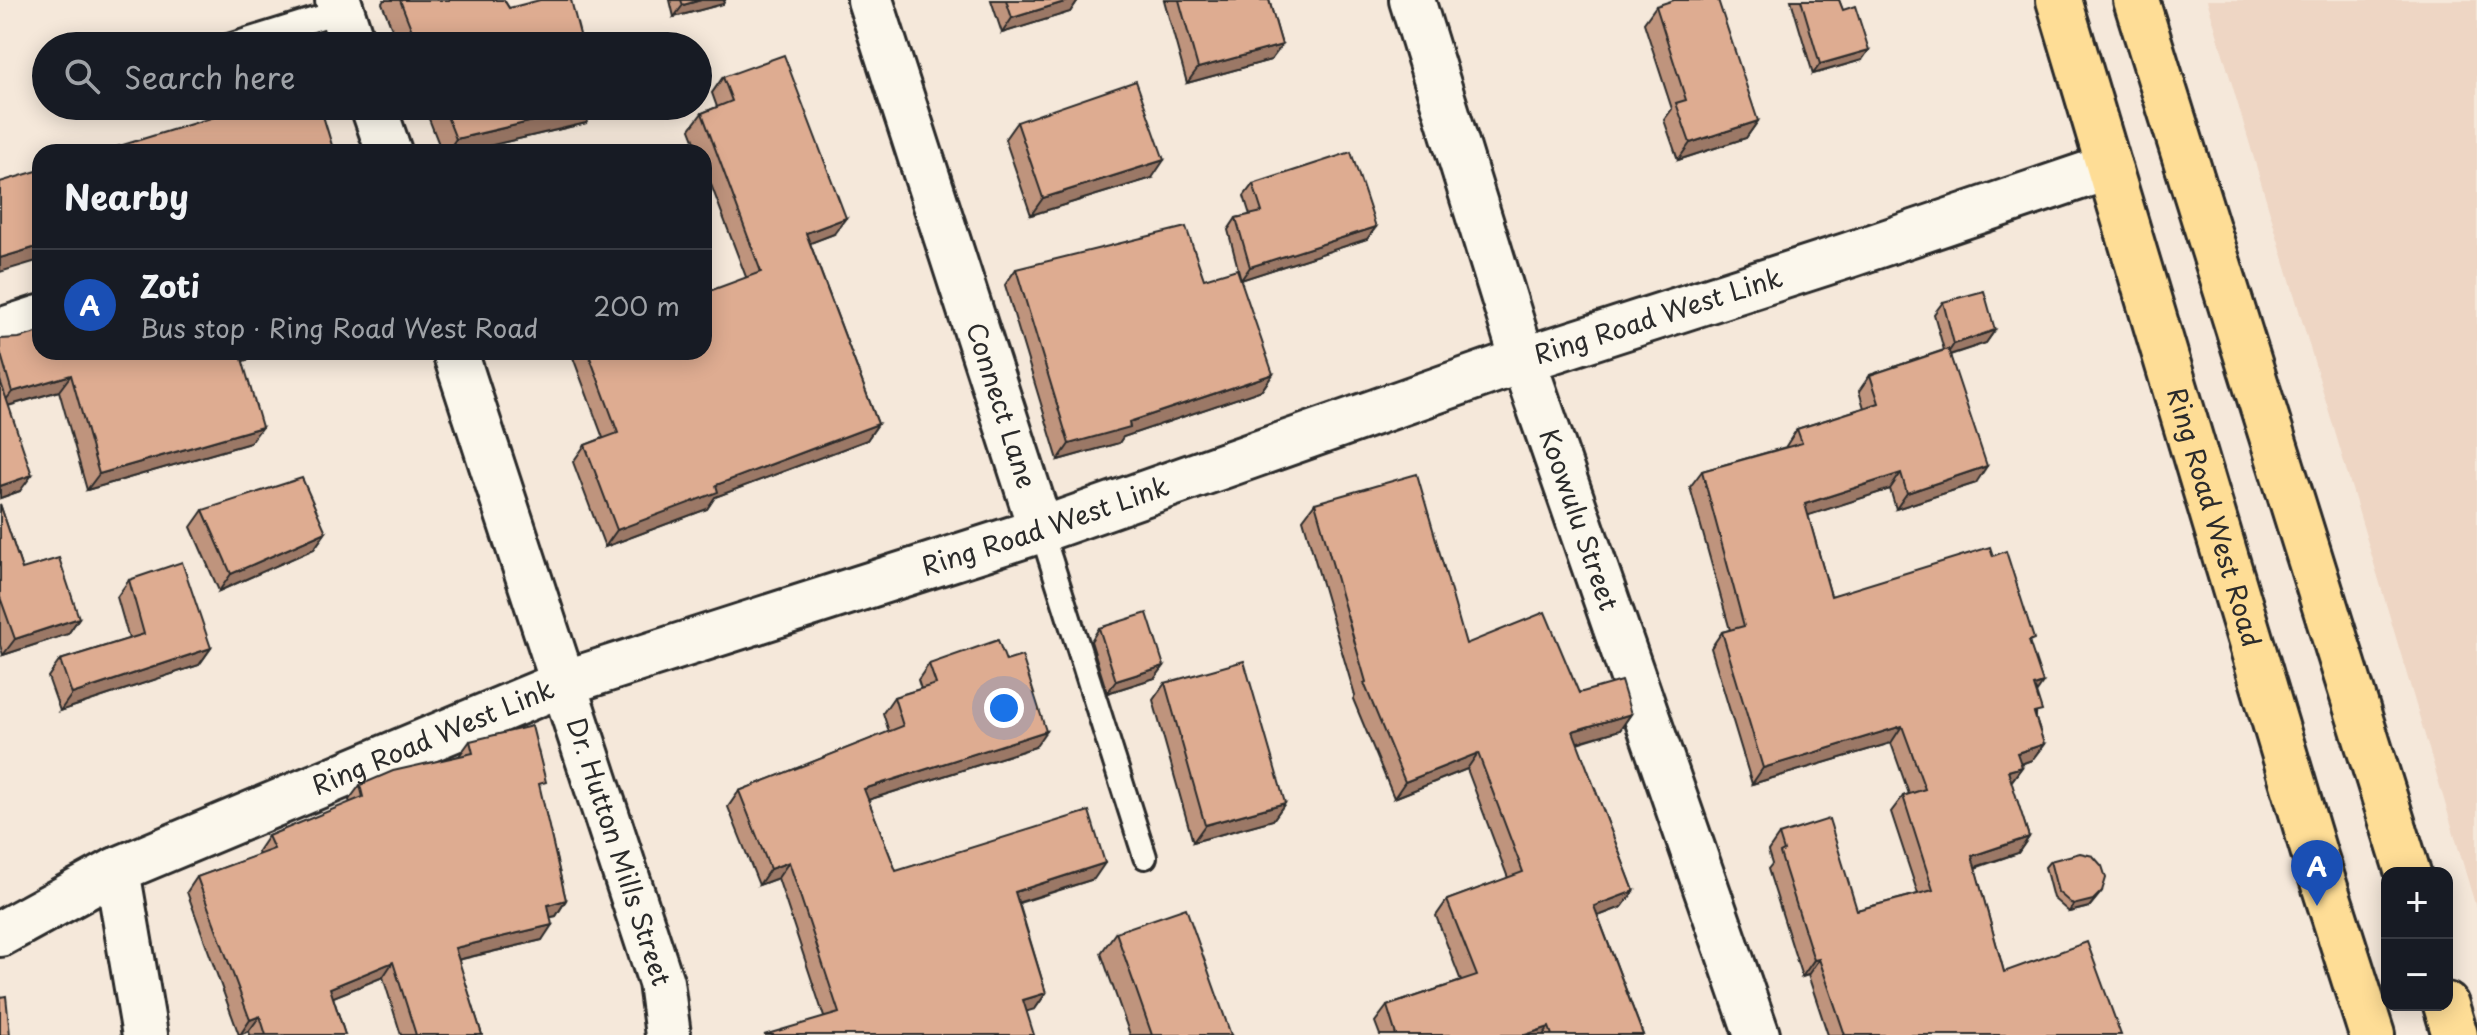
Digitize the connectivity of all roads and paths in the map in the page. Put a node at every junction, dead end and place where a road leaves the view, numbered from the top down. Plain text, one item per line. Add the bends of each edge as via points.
1 (870, 0) edge
2 (1412, 0) edge
3 (2059, 0) edge
4 (2136, 0) edge
5 (344, 19) edge
6 (288, 32) edge
7 (378, 120) edge
8 (386, 144) edge
9 (2109, 167) junction
10 (32, 321) edge
11 (0, 331) edge
12 (458, 360) edge
13 (1523, 360) junction
14 (1041, 530) junction
15 (564, 683) junction
16 (1145, 857) dead end
17 (2406, 867) edge
18 (117, 870) junction
19 (0, 934) edge
20 (2448, 1011) edge
21 (145, 1035) edge
22 (668, 1035) edge
23 (1757, 1035) edge
24 (2372, 1035) edge
25 (2455, 1035) edge

1 - 14 street, Connect Lane
2 - 13 street, Koowulu Street
3 - 9 main road, Ring Road West Road
4 - 17 main road
5 - 6 lane
7 - 8 street
9 - 13 street, Ring Road West Link
9 - 24 main road, Ring Road West Road
10 - 11 street
12 - 15 street, Dr. Hutton Mills Street
13 - 14 street, Ring Road West Link
13 - 23 street, Koowulu Street
14 - 15 street, Ring Road West Link
14 - 16 lane, Connect Lane
15 - 18 street, Ring Road West Link
15 - 22 street, Dr. Hutton Mills Street via 661,982
18 - 19 street, Ring Road West Link
18 - 21 street
20 - 25 main road

